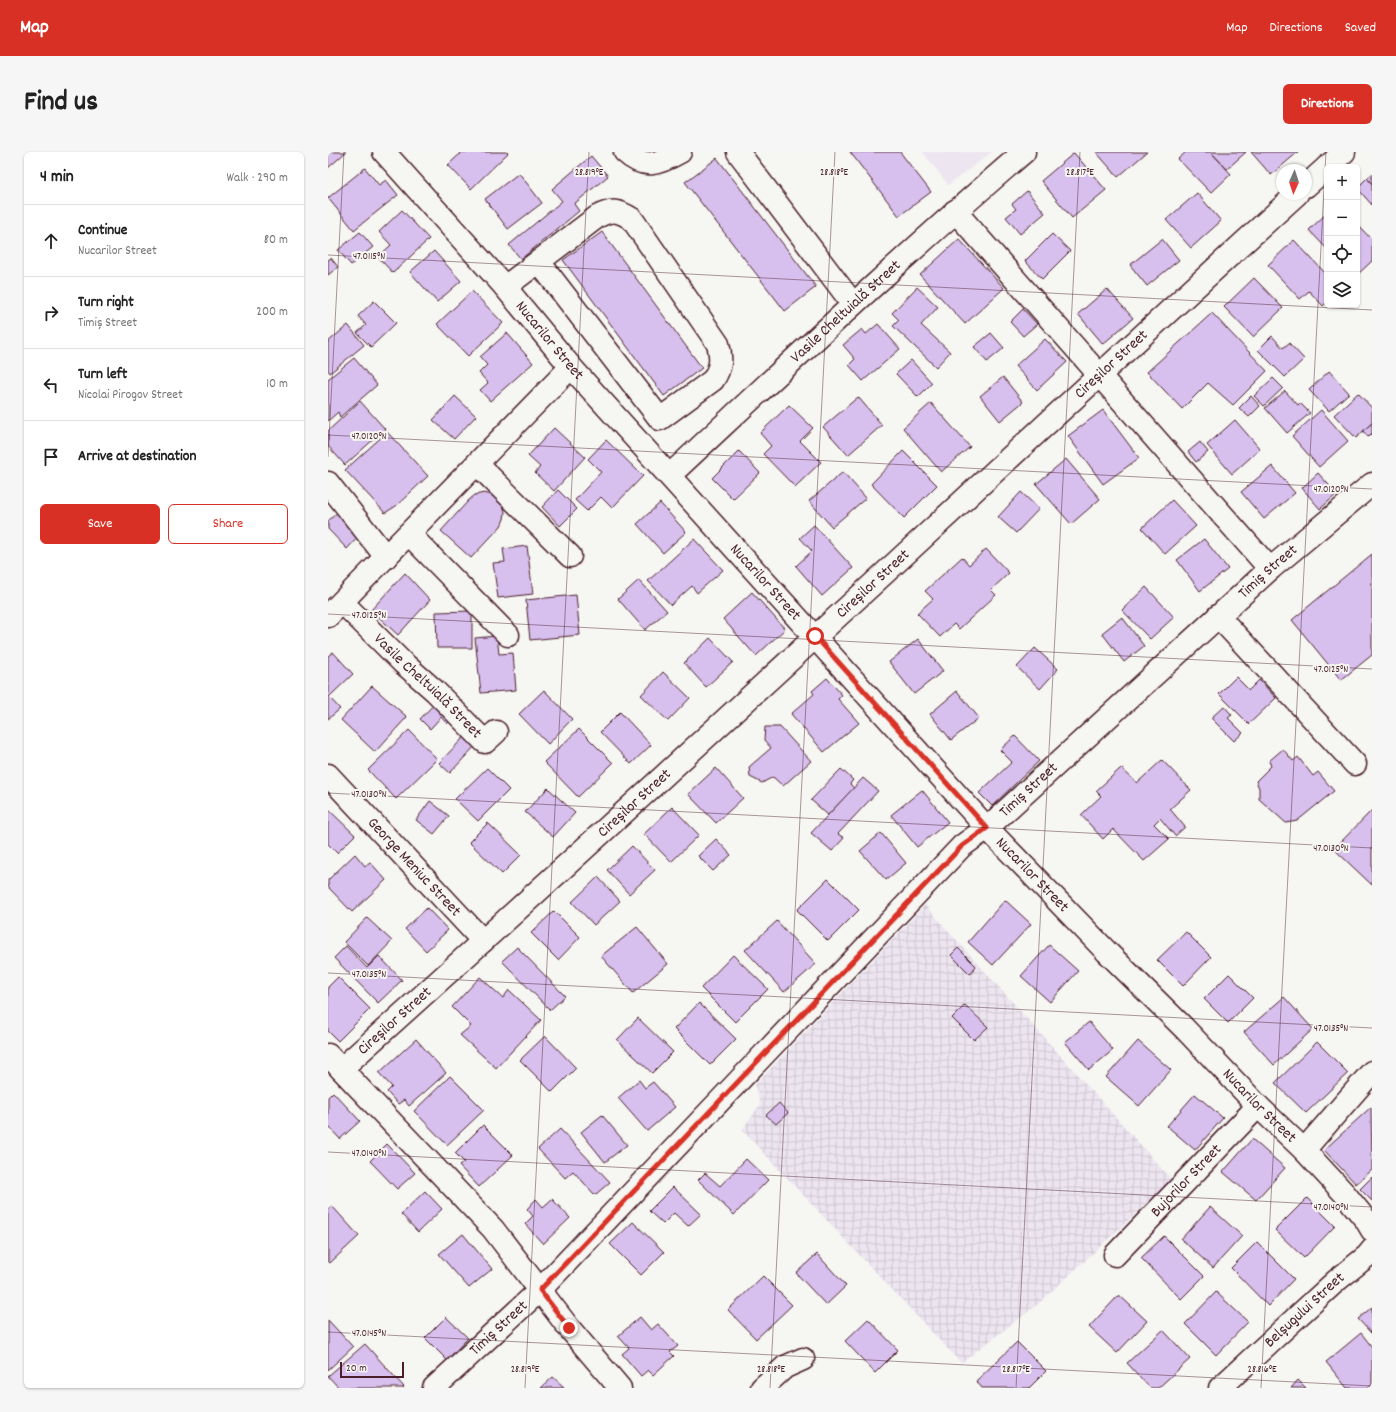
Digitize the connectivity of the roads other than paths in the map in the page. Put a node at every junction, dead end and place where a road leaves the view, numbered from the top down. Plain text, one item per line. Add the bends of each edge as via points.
1 (384, 152) edge
2 (625, 152) edge
3 (680, 152) edge
4 (738, 152) edge
5 (1024, 152) edge
6 (1344, 152) edge
7 (1330, 164) edge
8 (1324, 170) edge
9 (1312, 181) edge
10 (1291, 200) edge
11 (955, 211) junction
12 (539, 262) junction
13 (505, 287) junction
14 (853, 304) junction
15 (571, 367) junction
16 (1099, 376) junction
17 (477, 464) junction
18 (670, 475) junction
19 (328, 483) edge
20 (1372, 484) edge
21 (409, 534) junction
22 (570, 556) dead end
23 (386, 557) junction
24 (1270, 569) junction
25 (335, 609) edge
26 (1218, 616) junction
27 (508, 634) dead end
28 (815, 636) junction
29 (496, 732) dead end
30 (1355, 764) dead end
31 (328, 775) edge
32 (987, 828) junction
33 (483, 942) junction
34 (334, 1062) edge
35 (1372, 1072) edge
36 (1258, 1106) junction
37 (1304, 1150) junction
38 (1372, 1230) edge
39 (1372, 1250) edge
40 (1115, 1255) dead end
41 (540, 1290) junction
42 (803, 1359) dead end
43 (434, 1388) edge
44 (620, 1388) edge
45 (762, 1388) edge
46 (1220, 1388) edge

1 - 13 street, Nucarilor Street
2 - 3 street via 632,159 649,165
4 - 14 street
5 - 11 street, Vasile Cheltuială Street
6 - 7 street
8 - 9 street
10 - 16 street, Cireșilor Street
11 - 14 street, Vasile Cheltuială Street
11 - 16 street
12 - 12 street via 606,212 615,211 632,219 718,344 721,364 717,374 713,380 660,419
12 - 13 street
13 - 15 street, Nucarilor Street
14 - 18 street, Vasile Cheltuială Street
15 - 17 street, Vasile Cheltuială Street
15 - 18 street, Nucarilor Street
16 - 24 street
16 - 28 street, Cireșilor Street
17 - 21 street, Vasile Cheltuială Street
17 - 22 street
18 - 28 street, Nucarilor Street
19 - 23 street
20 - 24 street, Timiș Street
21 - 23 street, Vasile Cheltuială Street
21 - 27 street
23 - 25 street, Vasile Cheltuială Street
24 - 26 street, Timiș Street
25 - 29 street, Vasile Cheltuială Street via 402,662 485,742
26 - 30 street
26 - 32 street, Timiș Street
28 - 32 street, Nucarilor Street
28 - 33 street, Cireșilor Street
31 - 33 street, George Meniuc Street
32 - 36 street, Nucarilor Street
32 - 41 street, Timiș Street via 962,846
33 - 34 street, Cireșilor Street
34 - 41 street, Cireșilor Street via 493,1229
35 - 37 street
36 - 37 street, Nucarilor Street
36 - 40 street, Bujorilor Street
37 - 38 street, Nucarilor Street via 1344,1193
39 - 46 street, Belșugului Street
41 - 43 street, Timiș Street
41 - 44 street, Cireșilor Street
42 - 45 street via 785,1367

